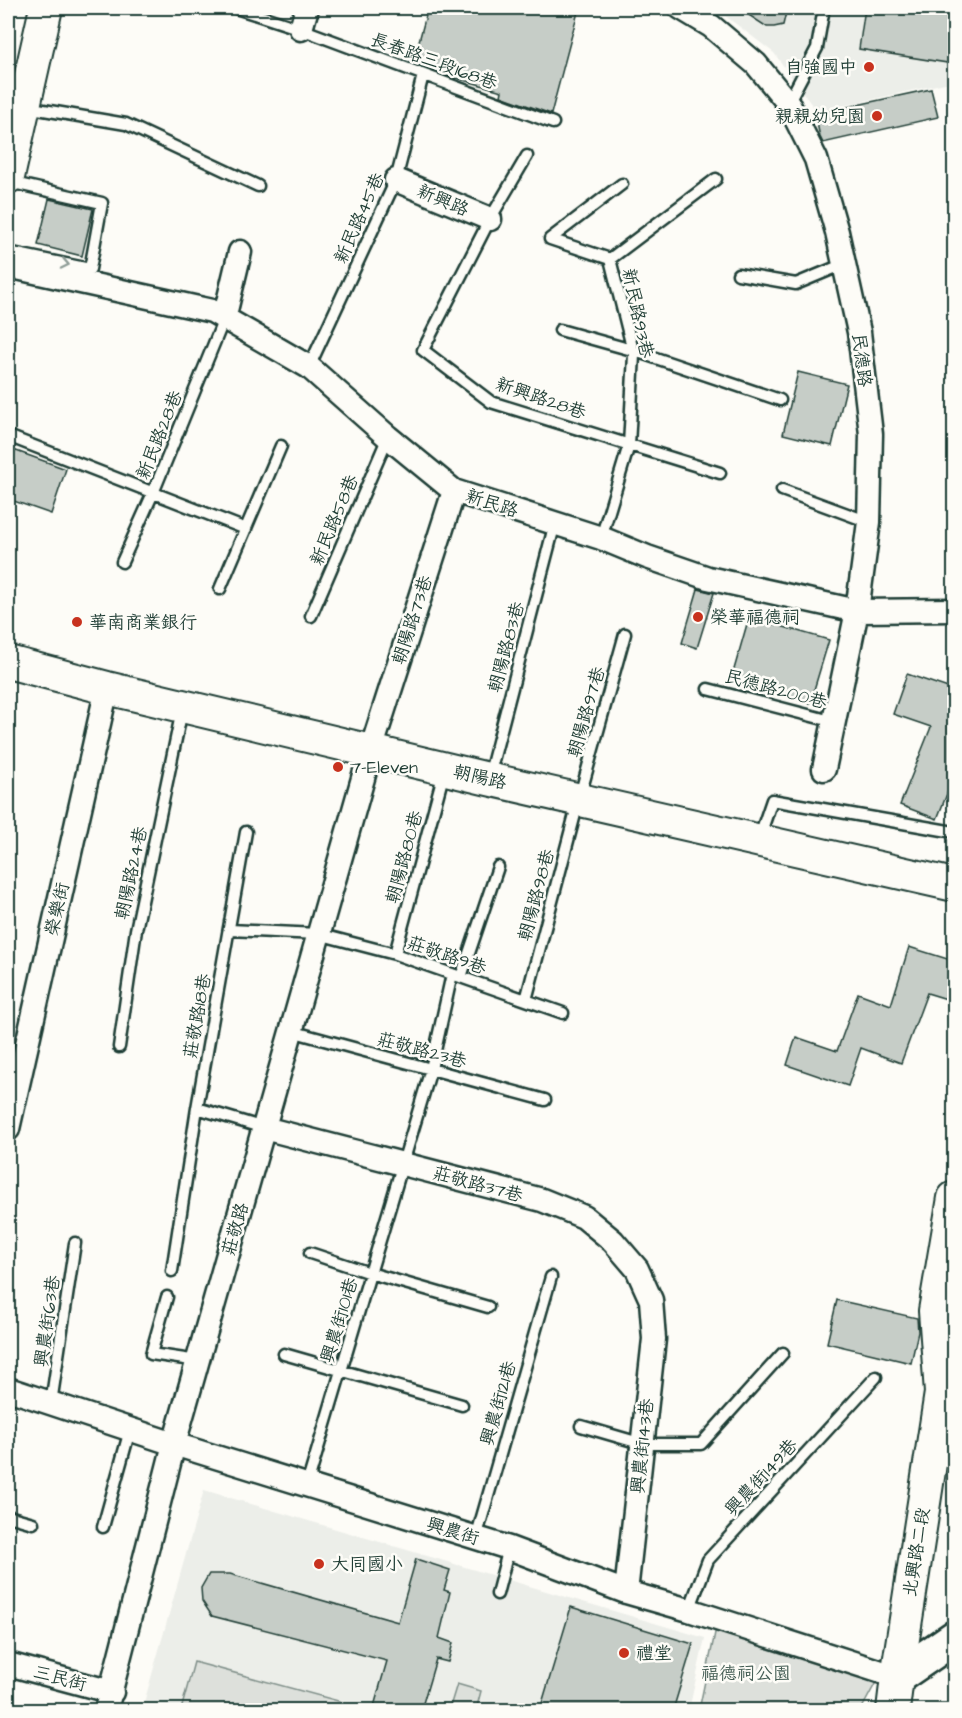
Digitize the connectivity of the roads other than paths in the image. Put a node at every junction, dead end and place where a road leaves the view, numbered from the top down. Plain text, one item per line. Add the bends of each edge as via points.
1 (46, 8) edge
2 (236, 8) edge
3 (681, 8) edge
4 (824, 8) edge
5 (304, 18) edge
6 (423, 75) junction
7 (788, 103) junction
8 (23, 106) junction
9 (553, 123) dead end
10 (527, 156) dead end
11 (8, 177) edge
12 (716, 179) dead end
13 (396, 180) junction
14 (8, 182) edge
15 (622, 184) dead end
16 (258, 186) dead end
17 (490, 219) junction
18 (8, 252) edge
19 (240, 252) dead end
20 (610, 259) junction
21 (844, 264) junction
22 (8, 266) edge
23 (738, 274) dead end
24 (224, 319) junction
25 (560, 330) dead end
26 (632, 350) junction
27 (309, 367) junction
28 (780, 400) dead end
29 (8, 436) edge
30 (388, 437) junction
31 (628, 445) junction
32 (281, 446) dead end
33 (720, 473) dead end
34 (454, 490) junction
35 (782, 490) dead end
36 (153, 493) junction
37 (869, 522) junction
38 (555, 523) junction
39 (246, 529) junction
40 (601, 538) junction
41 (122, 562) dead end
42 (220, 590) dead end
43 (954, 610) edge
44 (857, 611) junction
45 (311, 616) dead end
46 (625, 634) dead end
47 (8, 662) edge
48 (107, 688) junction
49 (708, 689) dead end
50 (183, 706) junction
51 (835, 722) junction
52 (370, 750) junction
53 (445, 768) junction
54 (824, 769) dead end
55 (488, 779) junction
56 (579, 799) junction
57 (246, 832) dead end
58 (954, 832) edge
59 (758, 840) junction
60 (498, 867) dead end
61 (954, 885) edge
62 (229, 930) junction
63 (318, 934) junction
64 (395, 954) junction
65 (457, 976) junction
66 (526, 1000) junction
67 (563, 1013) dead end
68 (291, 1031) junction
69 (119, 1047) dead end
70 (431, 1069) junction
71 (545, 1100) dead end
72 (197, 1108) junction
73 (8, 1123) edge
74 (264, 1128) junction
75 (403, 1164) junction
76 (954, 1198) edge
77 (75, 1243) dead end
78 (310, 1253) dead end
79 (172, 1271) dead end
80 (370, 1273) junction
81 (551, 1277) dead end
82 (167, 1296) dead end
83 (651, 1300) joint
84 (488, 1307) dead end
85 (954, 1325) edge
86 (783, 1353) dead end
87 (284, 1354) dead end
88 (198, 1361) junction
89 (341, 1369) junction
90 (876, 1377) dead end
91 (948, 1380) edge
92 (8, 1389) edge
93 (51, 1403) junction
94 (462, 1405) dead end
95 (581, 1426) dead end
96 (130, 1430) junction
97 (174, 1444) junction
98 (643, 1444) junction
99 (307, 1485) junction
100 (8, 1516) edge
101 (33, 1523) dead end
102 (103, 1527) dead end
103 (476, 1538) junction
104 (509, 1548) junction
105 (626, 1592) junction
106 (497, 1594) dead end
107 (689, 1610) junction
108 (954, 1638) edge
109 (954, 1653) edge
110 (8, 1664) edge
111 (897, 1677) junction
112 (109, 1701) edge
113 (893, 1710) edge

1 - 8 main road
2 - 5 lane, 長春路三段168巷
3 - 7 street, 民德路 via 711,26 756,64
4 - 7 lane via 817,48
5 - 6 lane, 長春路三段168巷
6 - 9 lane, 長春路三段168巷
6 - 13 lane, 新民路45巷
7 - 21 street, 民德路 via 816,159
8 - 11 main road
8 - 16 lane via 126,124
10 - 17 lane
12 - 20 lane, 新民路93巷
13 - 17 street, 新興路
13 - 27 lane, 新民路45巷
18 -> 14 lane via 90,269 102,203
15 - 20 lane via 550,239
17 - 31 lane, 新興路28巷 via 423,350 491,402
19 - 24 street
20 - 26 lane, 新民路93巷
21 - 23 lane via 796,284
21 - 37 street, 民德路 via 860,332 871,434
22 - 24 street, 新民路 via 212,312
24 - 27 street, 新民路
24 - 36 lane, 新民路28巷
25 - 26 lane
26 - 28 lane
26 - 31 lane, 新民路93巷
27 - 30 street, 新民路
29 - 36 lane
30 - 34 street, 新民路
30 - 45 lane, 新民路58巷
31 - 33 lane
31 - 40 lane, 新民路93巷
32 - 39 lane
34 - 38 street, 新民路
34 - 52 street, 朝陽路73巷
35 - 37 lane
36 - 39 lane
36 - 41 lane, 新民路28巷
37 - 44 street, 民德路
38 - 40 street, 新民路
38 - 55 lane, 朝陽路83巷
39 - 42 lane
40 - 44 street, 新民路 via 708,578
43 - 44 street, 新民路
44 - 51 street, 民德路
46 - 56 lane, 朝陽路97巷
47 - 48 main road, 朝陽路
48 - 50 main road, 朝陽路
48 - 73 street, 榮樂街
49 - 51 lane, 民德路200巷
50 - 52 main road, 朝陽路
50 - 69 lane, 朝陽路24巷 via 136,930
51 - 54 street, 民德路
52 - 53 main road, 朝陽路
52 - 63 street, 莊敬路
53 - 55 main road, 朝陽路
53 - 64 lane, 朝陽路80巷
55 - 56 main road, 朝陽路
56 - 59 main road, 朝陽路
56 - 66 lane, 朝陽路98巷
57 - 62 lane, 莊敬路18巷
58 - 59 lane via 772,800
59 - 61 main road, 朝陽路
60 - 65 lane, 興農街101巷
62 - 63 lane
62 - 72 lane, 莊敬路18巷
63 - 64 lane, 莊敬路9巷
63 - 68 street, 莊敬路
64 - 65 lane, 莊敬路9巷
65 - 66 lane, 莊敬路9巷
65 - 70 lane, 興農街101巷
66 - 67 lane, 莊敬路9巷
68 - 70 lane, 莊敬路23巷
68 - 74 street, 莊敬路
70 - 71 lane, 莊敬路23巷
70 - 75 lane, 興農街101巷
72 - 74 lane
72 - 79 lane, 莊敬路18巷
74 - 75 street, 莊敬路37巷
74 - 88 street, 莊敬路
75 - 80 lane, 興農街101巷
75 - 83 street, 莊敬路37巷 via 542,1200 584,1217 638,1269
76 - 91 main road, 北興路二段 via 935,1311
77 - 93 lane, 興農街63巷
78 - 80 lane
80 - 84 lane
80 - 89 lane, 興農街101巷
81 - 103 lane, 興農街121巷
82 - 88 lane via 151,1354
83 - 98 street, 興農街143巷 via 654,1339
85 - 91 main road
86 - 98 lane via 700,1444
87 - 89 lane
88 - 97 street, 莊敬路
89 - 94 lane
89 - 99 lane, 興農街101巷
90 - 107 lane, 興農街149巷 via 708,1560
91 - 111 main road, 北興路二段
92 - 93 street, 興農街
93 - 96 street, 興農街
95 - 98 lane
96 - 97 street, 興農街
96 - 102 lane
97 - 99 street, 興農街
97 - 112 street, 莊敬路
98 - 105 street, 興農街143巷
99 - 103 street, 興農街
100 - 101 lane
103 - 104 street, 興農街
104 - 105 street, 興農街
104 - 106 lane
105 - 107 street, 興農街
107 - 111 street, 興農街
108 - 111 highway
109 - 111 highway
110 - 112 street, 三民街
111 - 113 main road, 北興路二段

